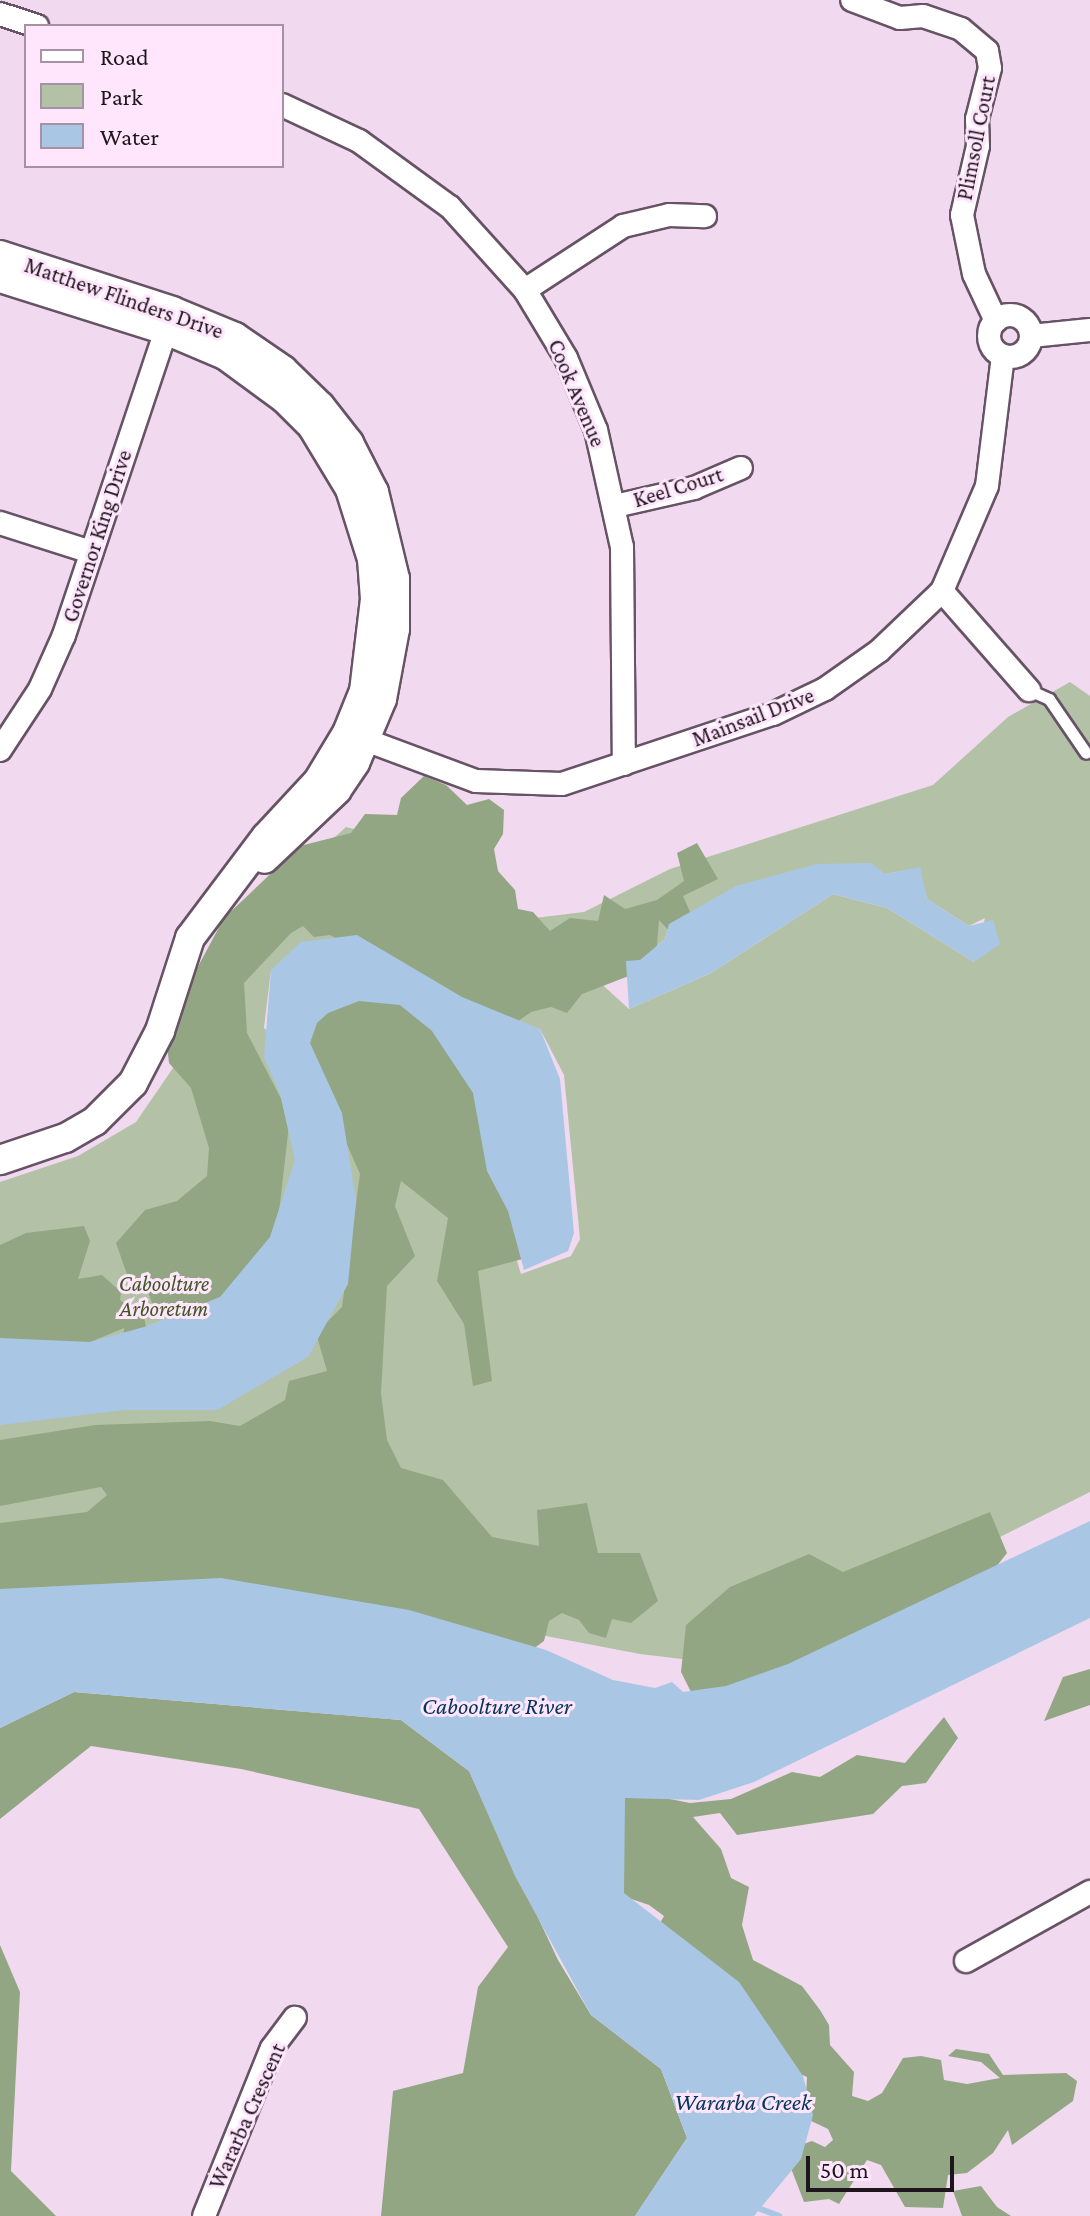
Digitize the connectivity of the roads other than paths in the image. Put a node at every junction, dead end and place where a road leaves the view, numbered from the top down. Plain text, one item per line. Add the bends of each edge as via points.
1 (852, 0) edge
2 (284, 106) edge
3 (705, 216) dead end
4 (0, 255) edge
5 (0, 278) edge
6 (525, 290) junction
7 (169, 321) junction
8 (996, 321) junction
9 (1090, 330) edge
10 (1031, 336) junction
11 (1003, 356) junction
12 (741, 468) dead end
13 (615, 506) junction
14 (0, 523) edge
15 (91, 552) junction
16 (942, 591) junction
17 (1029, 690) joint
18 (357, 737) junction
19 (0, 750) edge
20 (1086, 753) dead end
21 (624, 764) junction
22 (0, 1160) edge
23 (1090, 1892) edge
24 (966, 1961) dead end
25 (295, 2018) dead end
26 (204, 2216) edge

1 - 8 street, Plimsoll Court via 900,18 923,16 961,29 987,51 990,68 962,215 974,274
2 - 6 street, Cook Avenue via 359,141 421,183 477,232
3 - 6 street via 669,215 623,226
4 - 7 street, Matthew Flinders Drive
5 - 7 street, Matthew Flinders Drive
6 - 13 street, Cook Avenue via 582,393
7 - 15 street, Governor King Drive
7 - 18 street, Matthew Flinders Drive via 285,399 312,426 350,489 372,559 375,599
8 - 10 street via 1015,316 1026,323
8 - 11 street via 990,344
9 - 10 street
10 - 11 street via 1023,353
11 - 16 street, Mainsail Drive via 987,486
12 - 13 street, Keel Court via 694,488
13 - 21 street, Cook Avenue via 626,589
14 - 15 street
15 - 19 street, Governor King Drive via 40,689
16 - 17 street
16 - 21 street, Mainsail Drive via 879,651 825,689 773,714
17 - 20 lane via 1049,699
18 - 21 street, Mainsail Drive via 476,781 519,786 562,784
18 - 22 street, Matthew Flinders Drive via 266,837 244,873 190,938 150,1056 117,1103 65,1138
23 - 24 street
25 - 26 street, Wararba Crescent via 272,2048

